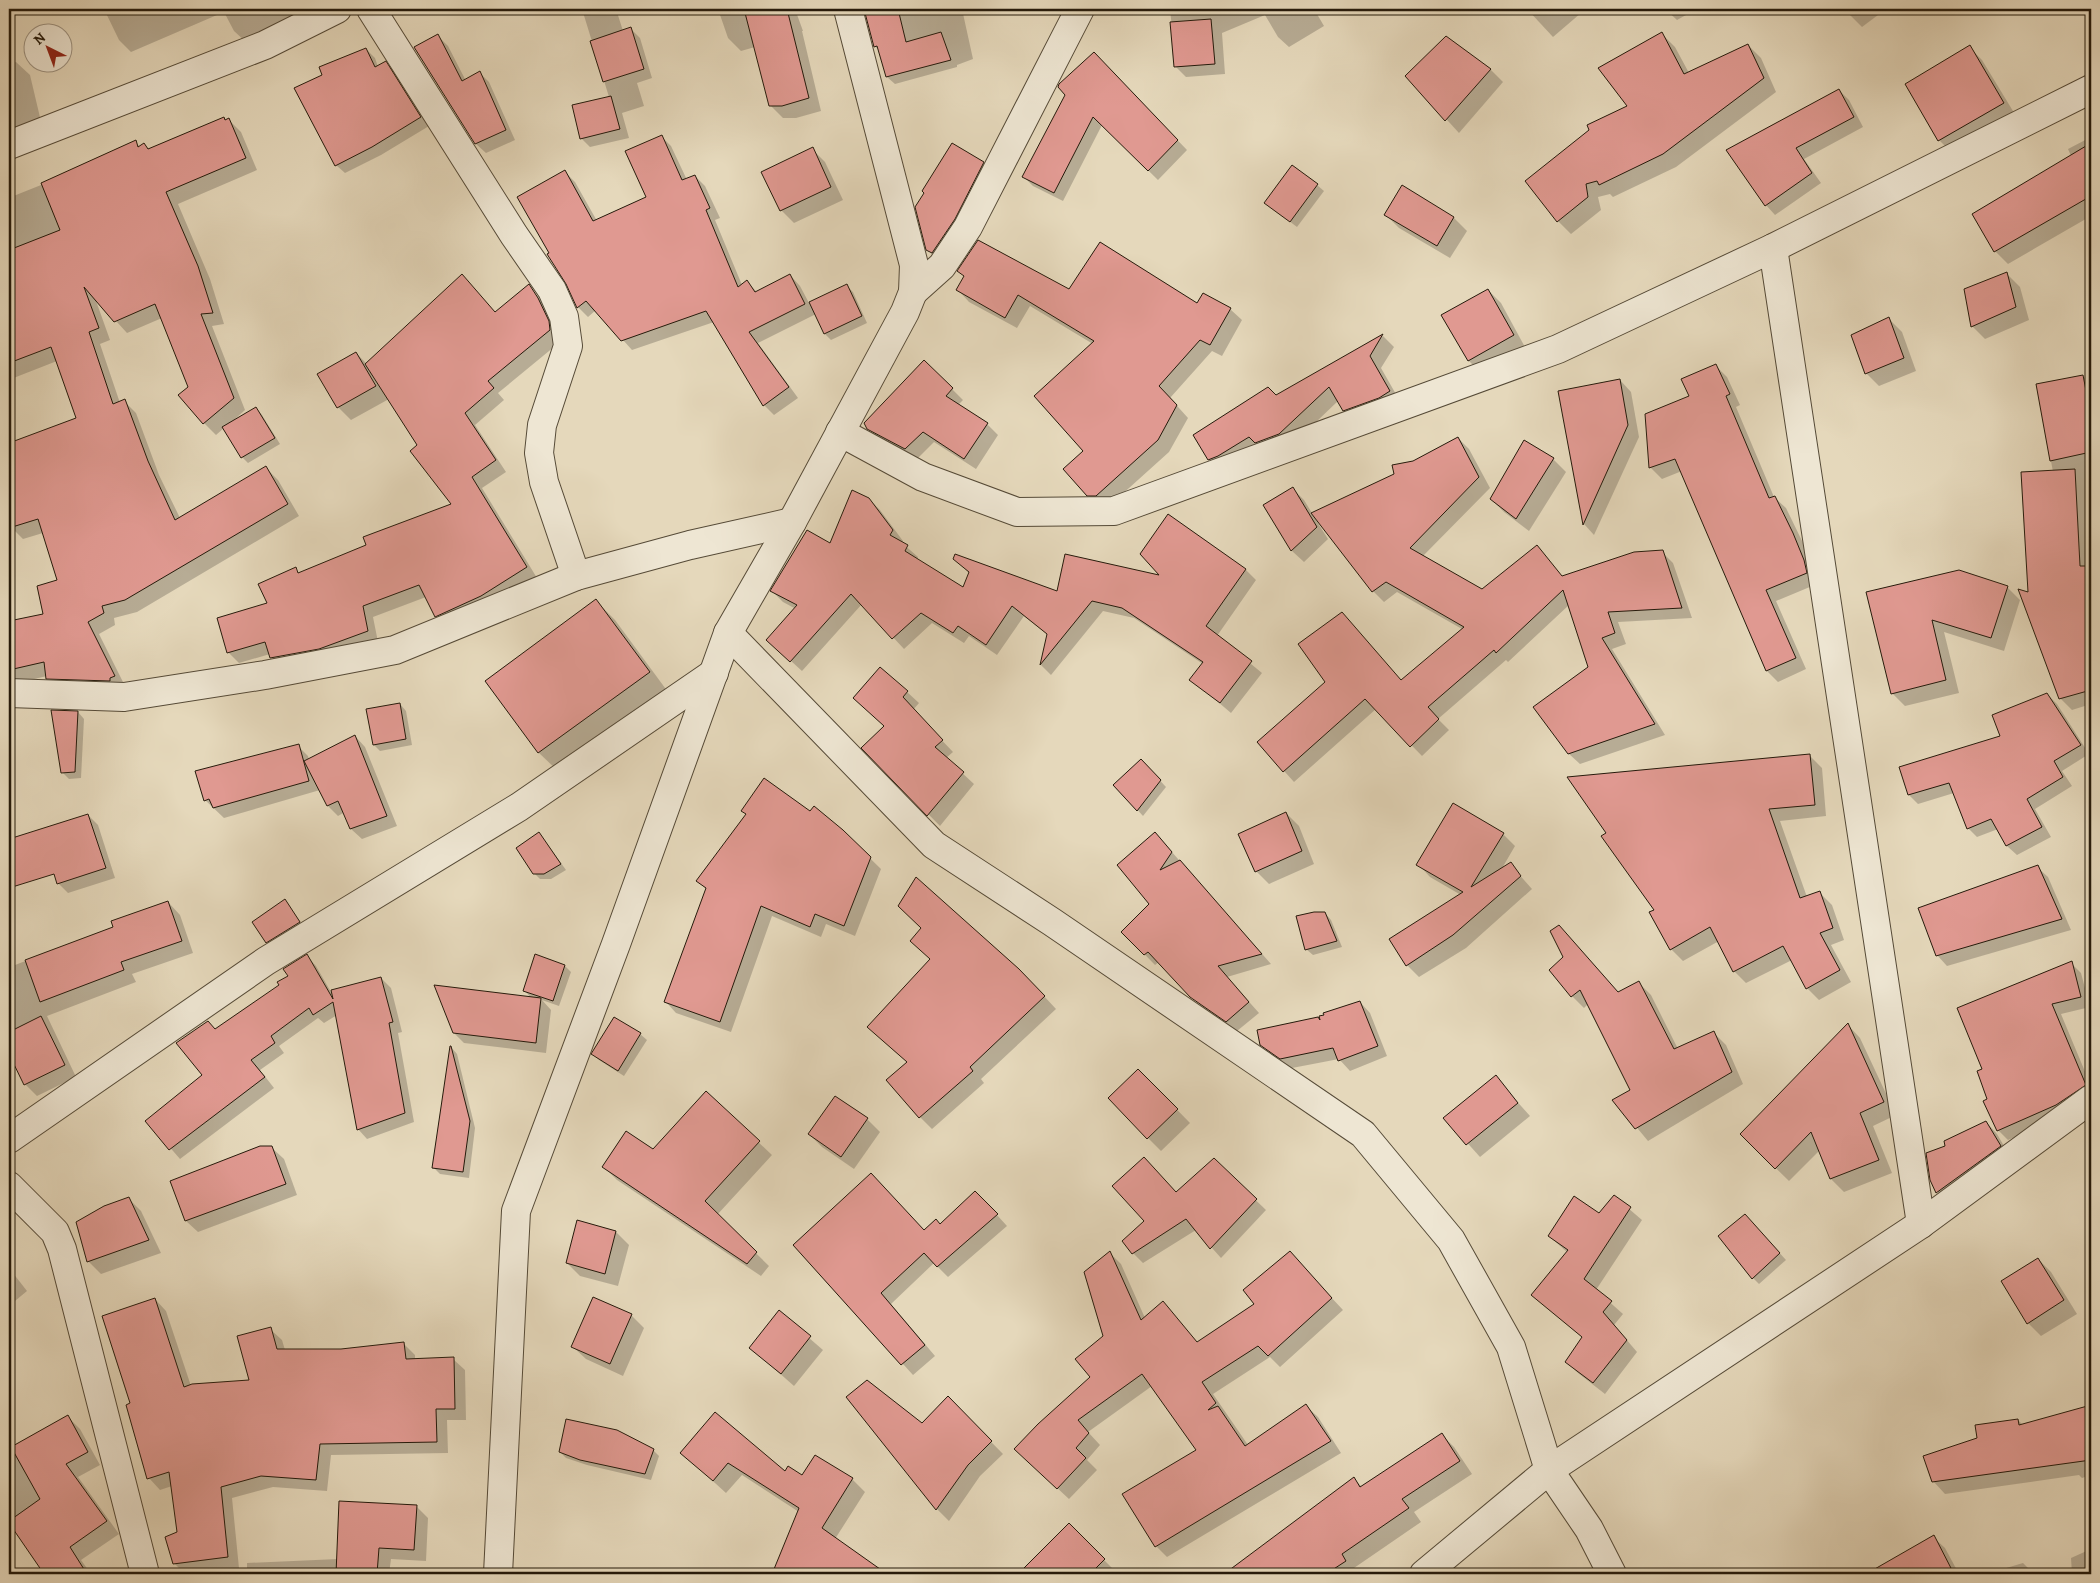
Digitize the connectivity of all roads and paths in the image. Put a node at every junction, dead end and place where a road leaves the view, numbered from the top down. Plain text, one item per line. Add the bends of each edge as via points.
1 (337, 9) edge
2 (371, 9) edge
3 (848, 9) edge
4 (1080, 9) edge
5 (2091, 89) edge
6 (9, 145) edge
7 (1773, 248) junction
8 (912, 292) junction
9 (840, 432) junction
10 (792, 522) junction
11 (576, 576) junction
12 (728, 633) junction
13 (714, 673) junction
14 (9, 693) edge
15 (2091, 1099) edge
16 (9, 1139) edge
17 (9, 1186) edge
18 (1920, 1224) junction
19 (1549, 1470) junction
20 (145, 1574) edge
21 (498, 1574) edge
22 (1424, 1574) edge
23 (1612, 1574) edge

1 - 6 street via 265,45
2 - 11 street via 552,290 564,317 568,346 542,425 539,453 544,482
3 - 8 street via 914,265
4 - 8 street via 968,227 942,266
5 - 7 street
7 - 9 street via 1558,348 1114,512 1017,512 923,478
7 - 18 street
8 - 9 street via 905,312
9 - 10 street
10 - 11 street
10 - 12 street
11 - 14 street via 395,650 124,697
12 - 13 street
12 - 19 street via 934,845 1362,1134 1451,1240 1511,1347
13 - 16 street via 519,806 266,960
13 - 21 street via 516,1211
15 - 18 street
17 - 20 street via 55,1232 62,1248
18 - 19 street
19 - 22 street
19 - 23 street via 1589,1529

